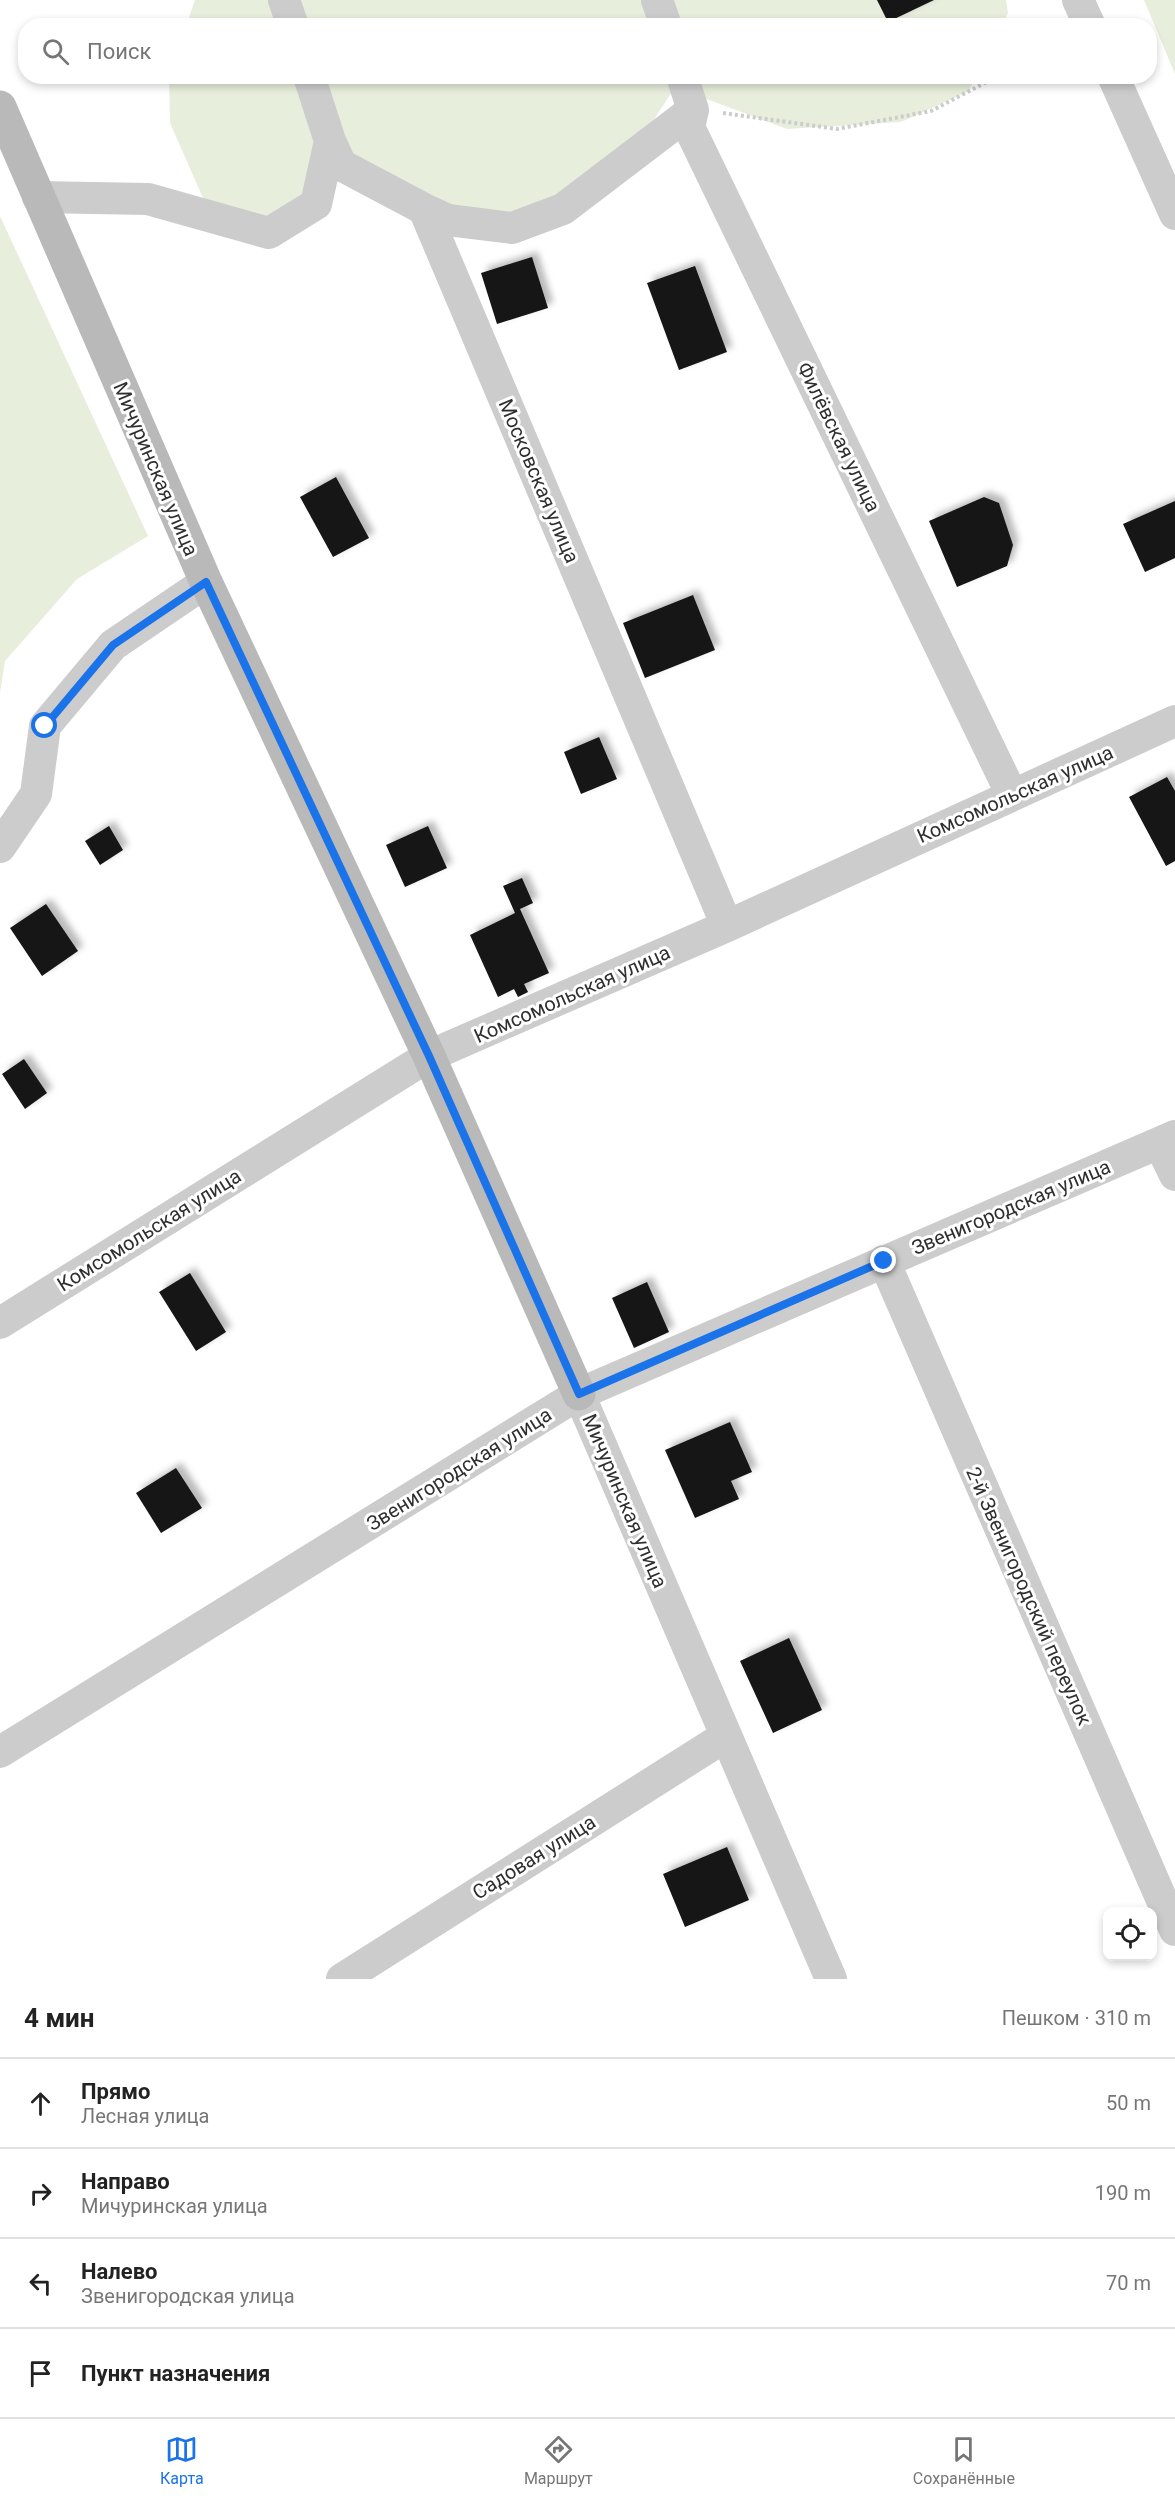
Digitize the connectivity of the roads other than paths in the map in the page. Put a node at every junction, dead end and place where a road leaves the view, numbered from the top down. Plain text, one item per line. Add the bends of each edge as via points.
1 (284, 0) edge
2 (657, 0) edge
3 (1078, 0) edge
4 (290, 18) edge
5 (663, 18) edge
6 (1086, 18) edge
7 (312, 84) edge
8 (685, 84) edge
9 (1117, 84) edge
10 (0, 107) edge
11 (693, 110) junction
12 (330, 141) junction
13 (38, 197) junction
14 (424, 209) junction
15 (1175, 214) edge
16 (206, 582) junction
17 (1175, 722) edge
18 (1012, 795) junction
19 (0, 847) edge
20 (727, 926) junction
21 (429, 1056) junction
22 (1168, 1140) edge
23 (1175, 1175) edge
24 (884, 1261) junction
25 (0, 1323) edge
26 (579, 1394) junction
27 (726, 1736) junction
28 (0, 1752) edge
29 (1175, 1930) edge
30 (342, 1979) edge
31 (831, 1979) edge

1 - 4 street
2 - 5 street
3 - 6 street
7 - 12 street
8 - 11 street, Филёвская улица
9 - 15 street
10 - 13 street, Мичуринская улица
11 - 14 street via 563,209 512,228 448,220
11 - 18 street, Филёвская улица via 688,127
12 - 13 street via 316,204 269,233 148,199
12 - 14 street via 341,165
13 - 16 street, Мичуринская улица
14 - 20 street, Московская улица
16 - 19 street via 113,645 45,726 36,794
16 - 21 street, Мичуринская улица
17 - 18 street, Комсомольская улица
18 - 20 street, Комсомольская улица
20 - 21 street, Комсомольская улица
21 - 25 street, Комсомольская улица
21 - 26 street, Мичуринская улица
22 - 23 street
22 - 24 street, Звенигородская улица
24 - 26 street, Звенигородская улица
24 - 29 street, 2-й Звенигородский переулок
26 - 27 street, Мичуринская улица
26 - 28 street, Звенигородская улица
27 - 30 street, Садовая улица
27 - 31 street, Мичуринская улица

